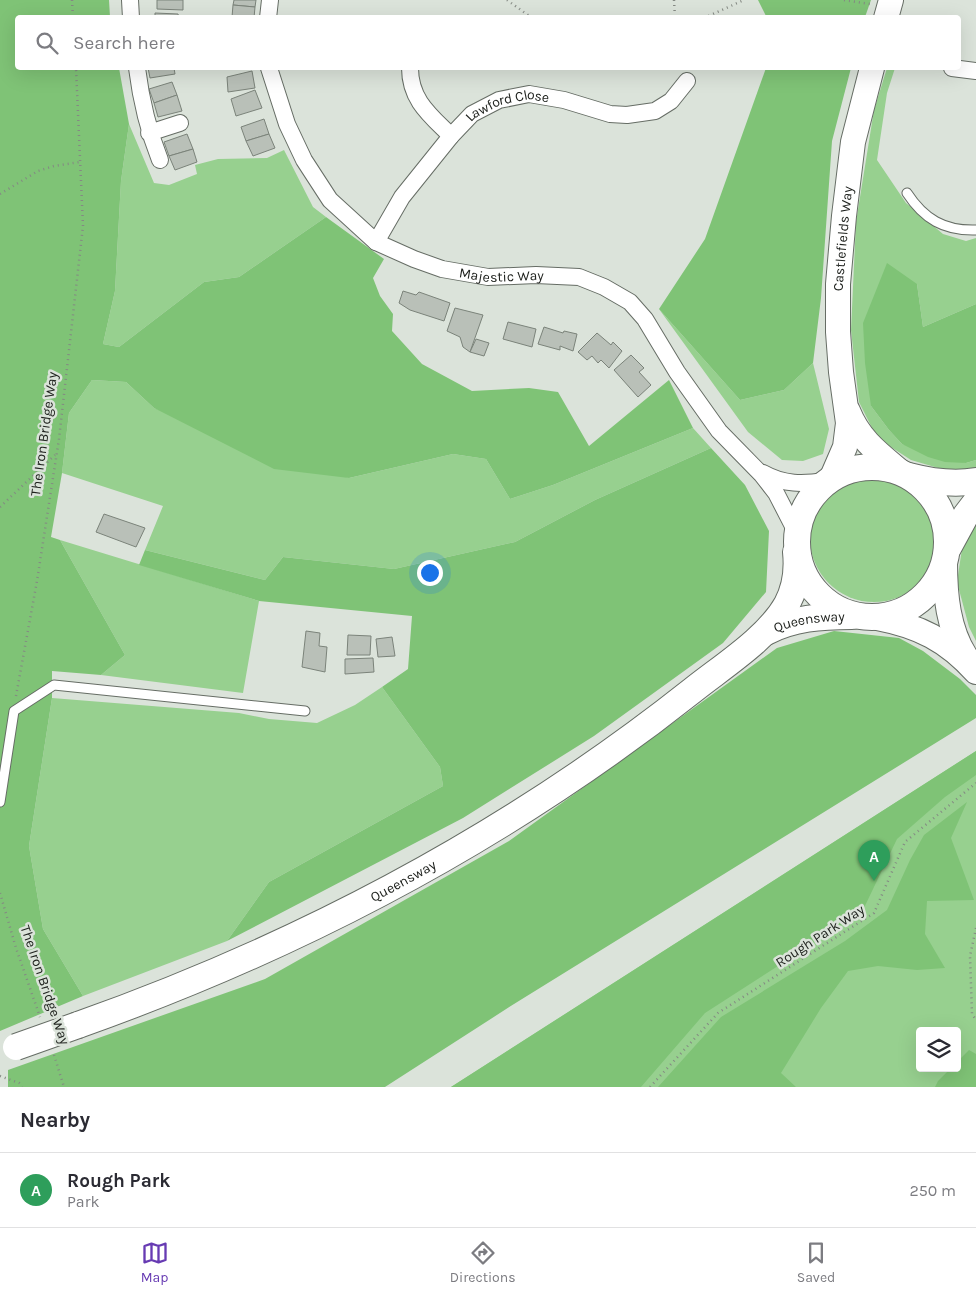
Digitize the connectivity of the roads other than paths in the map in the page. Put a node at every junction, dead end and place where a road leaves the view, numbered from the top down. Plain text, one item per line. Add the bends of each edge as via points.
1 (130, 0) edge
2 (270, 0) edge
3 (131, 15) edge
4 (268, 15) edge
5 (961, 69) edge
6 (137, 70) edge
7 (270, 70) edge
8 (410, 70) edge
9 (871, 70) edge
10 (976, 71) edge
11 (687, 81) dead end
12 (180, 123) dead end
13 (149, 133) junction
14 (451, 136) junction
15 (160, 160) dead end
16 (907, 193) dead end
17 (976, 230) edge
18 (376, 242) junction
19 (848, 411) junction
20 (753, 466) junction
21 (905, 474) junction
22 (829, 479) junction
23 (976, 481) edge
24 (976, 502) edge
25 (796, 545) junction
26 (946, 555) junction
27 (866, 617) junction
28 (765, 632) junction
29 (975, 671) edge
30 (305, 710) dead end
31 (0, 802) edge
32 (8, 1049) edge

1 - 3 street
2 - 4 street
5 - 10 street
6 - 13 street
7 - 18 street, Majestic Way via 287,124 304,160 330,200
8 - 14 street via 410,81 421,106
9 - 19 main road, Castlefields Way via 852,142 838,284 840,364
11 - 14 street, Lawford Close via 671,101 655,111 627,115 610,114 564,100 529,94 500,100 472,114
12 - 13 street
13 - 15 street
14 - 18 street, Lawford Close via 402,197
16 - 17 lane via 917,208 941,225
18 - 20 street, Majestic Way via 442,269 488,277 579,277 630,302 645,319 677,372 719,431
19 - 21 main road, Castlefields Way via 864,440
19 - 22 main road, Castlefields Way via 845,447
20 - 22 street, Majestic Way via 782,482 801,484
20 - 25 street, Majestic Way via 779,497 793,526
21 - 22 main road via 878,466 854,468
21 - 23 main road via 931,482
21 - 26 main road via 926,489 939,506 946,526
22 - 25 main road via 810,497 800,516
24 - 26 main road
25 - 27 main road via 803,574 815,593 833,608
25 - 28 main road, Queensway via 797,568 792,594
26 - 27 main road via 935,583 920,601 900,612
26 - 29 main road via 946,600 950,618 962,652
27 - 28 main road, Queensway via 801,619
27 - 29 main road via 898,622 932,635
28 - 32 main road, Queensway, bridge via 648,725 518,813 437,862 351,909 238,963 149,1000
30 - 31 lane via 54,685 14,711

